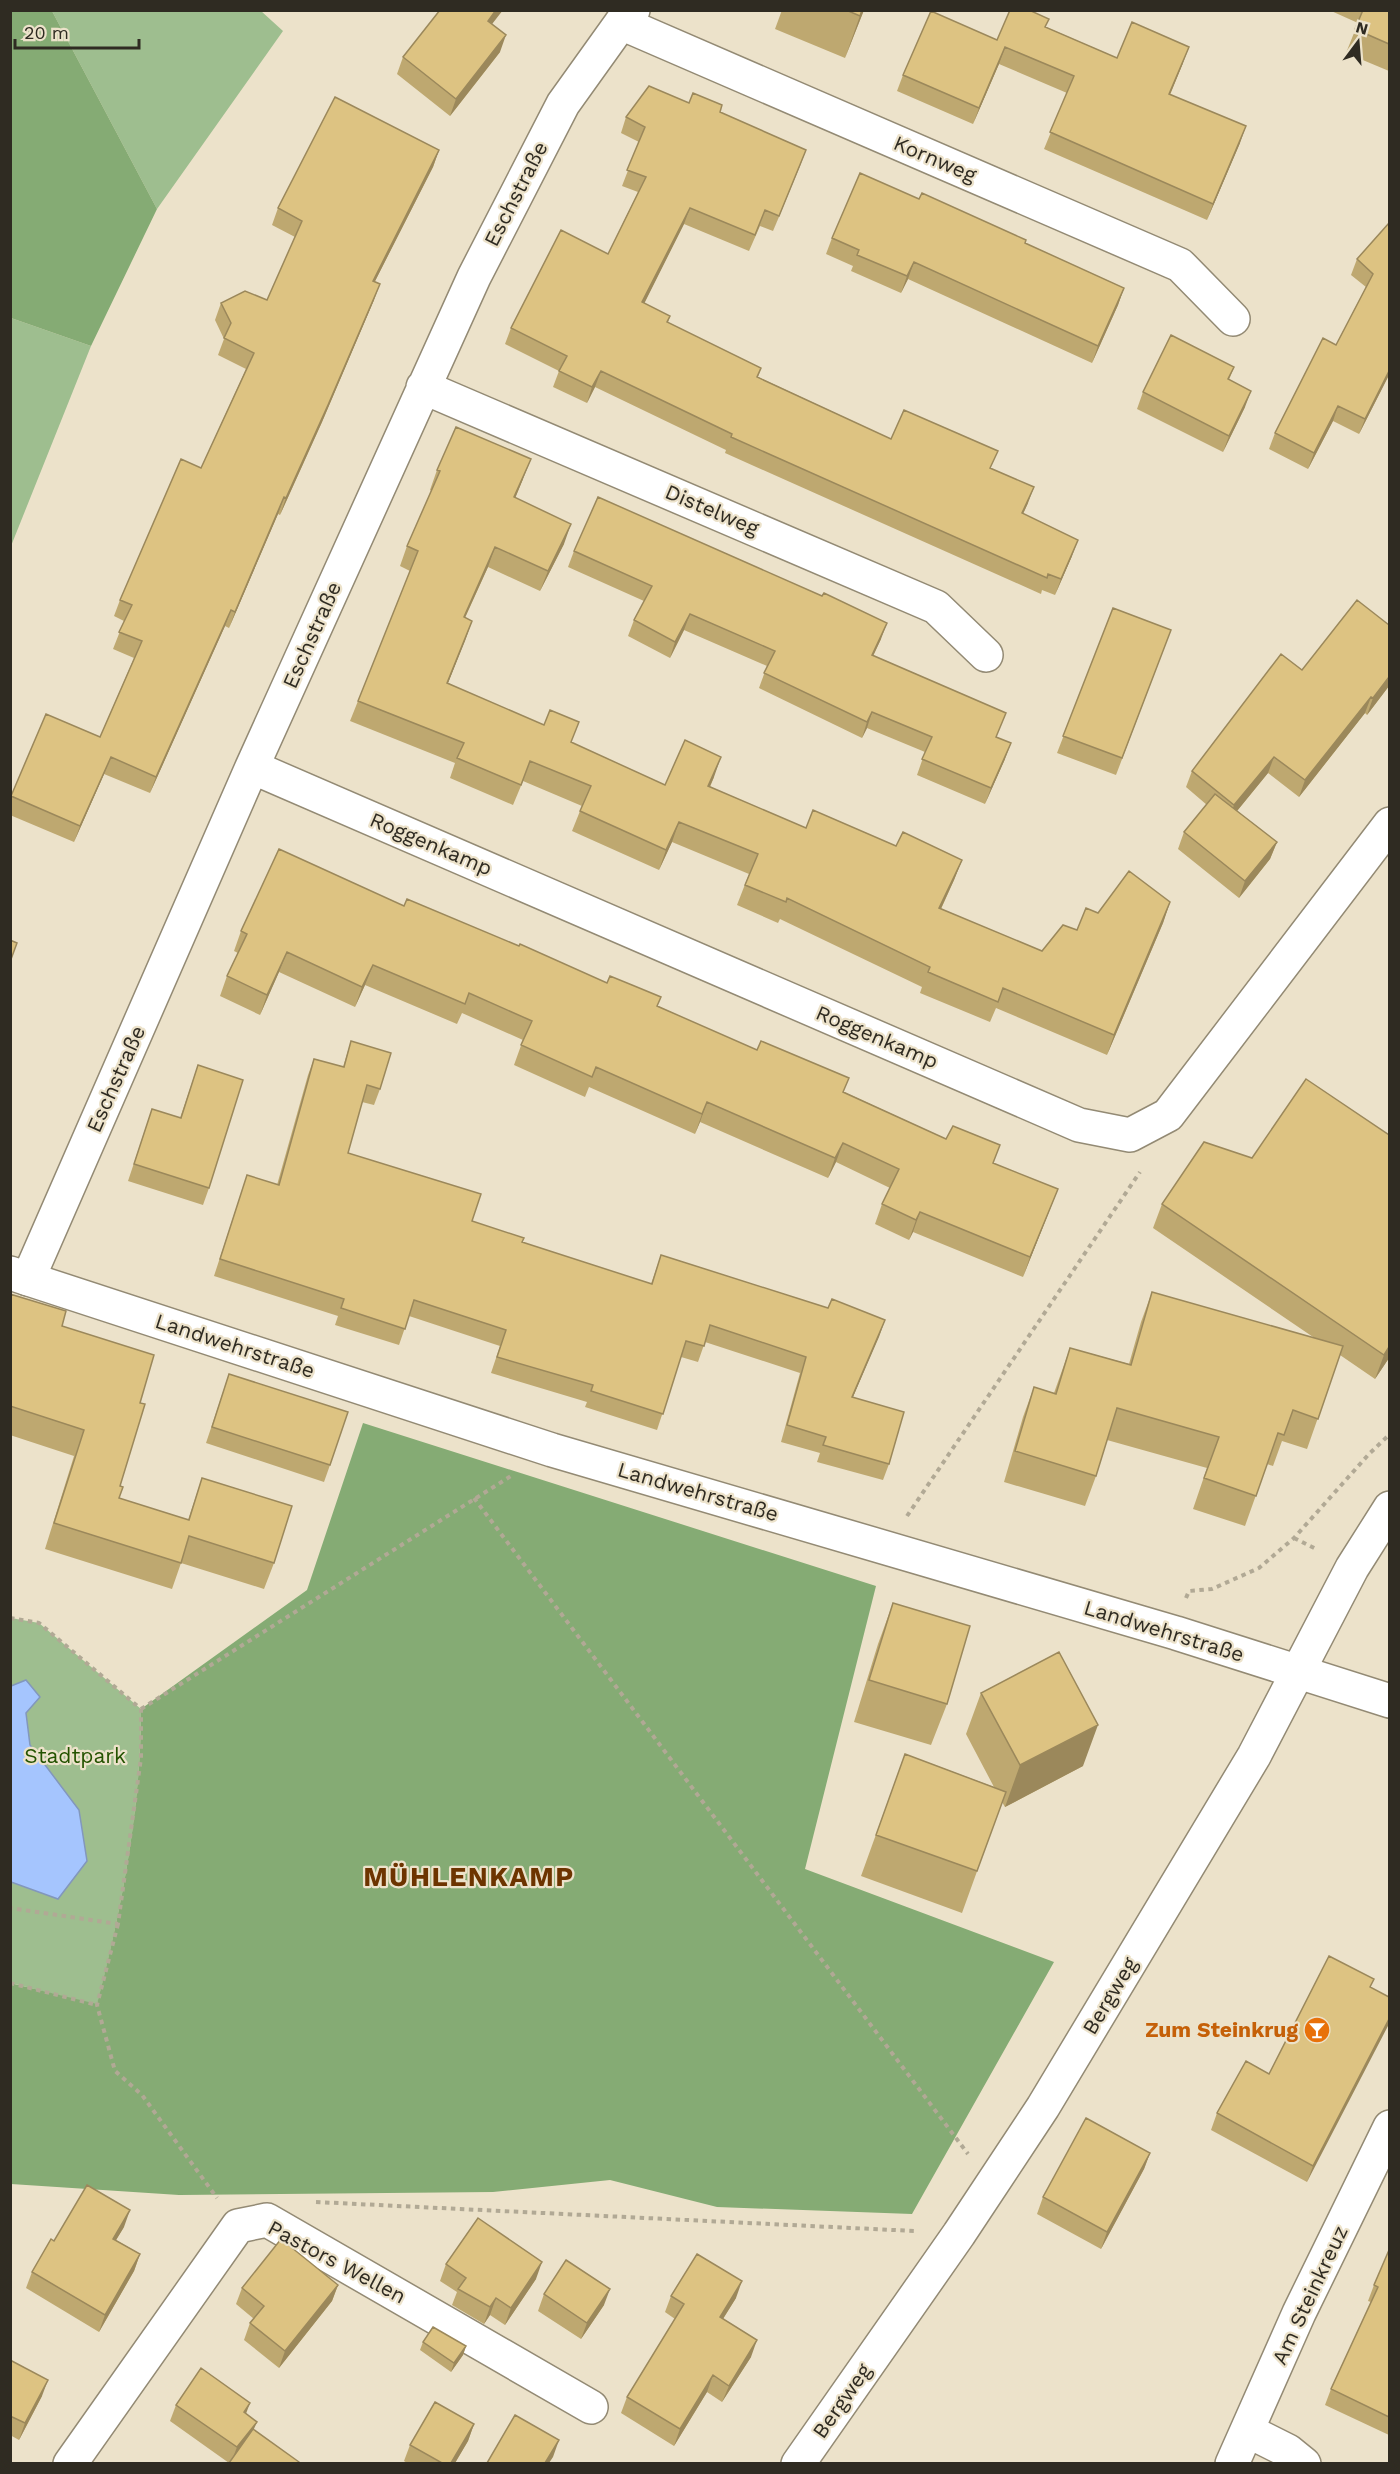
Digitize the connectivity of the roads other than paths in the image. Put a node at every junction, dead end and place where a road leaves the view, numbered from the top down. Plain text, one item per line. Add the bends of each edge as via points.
1 (627, 17) edge
2 (1233, 319) dead end
3 (423, 387) junction
4 (986, 655) dead end
5 (252, 767) junction
6 (1389, 824) edge
7 (19, 1276) edge
8 (1389, 1508) edge
9 (1298, 1673) junction
10 (1389, 1701) edge
11 (1389, 2127) edge
12 (591, 2407) dead end
13 (1248, 2430) junction
14 (70, 2463) edge
15 (798, 2463) edge
16 (1232, 2463) edge
17 (1304, 2463) edge

1 - 2 street, Kornweg via 1179,265
1 - 3 street, Eschstraße via 563,104 474,277
3 - 4 street, Distelweg via 936,607
3 - 5 street, Eschstraße
5 - 6 street, Roggenkamp via 1079,1125 1130,1135 1168,1115
5 - 7 street, Eschstraße
7 - 9 street, Landwehrstraße via 552,1450 1176,1633
8 - 9 street, Bergweg via 1352,1568
9 - 10 street, Landwehrstraße
9 - 15 street, Bergweg via 1254,1756 1049,2097 992,2186
11 - 13 street, Am Steinkreuz via 1299,2313
12 - 14 street, Pastors Wellen via 267,2220 238,2226
13 - 16 street, Am Steinkreuz
13 - 17 street

